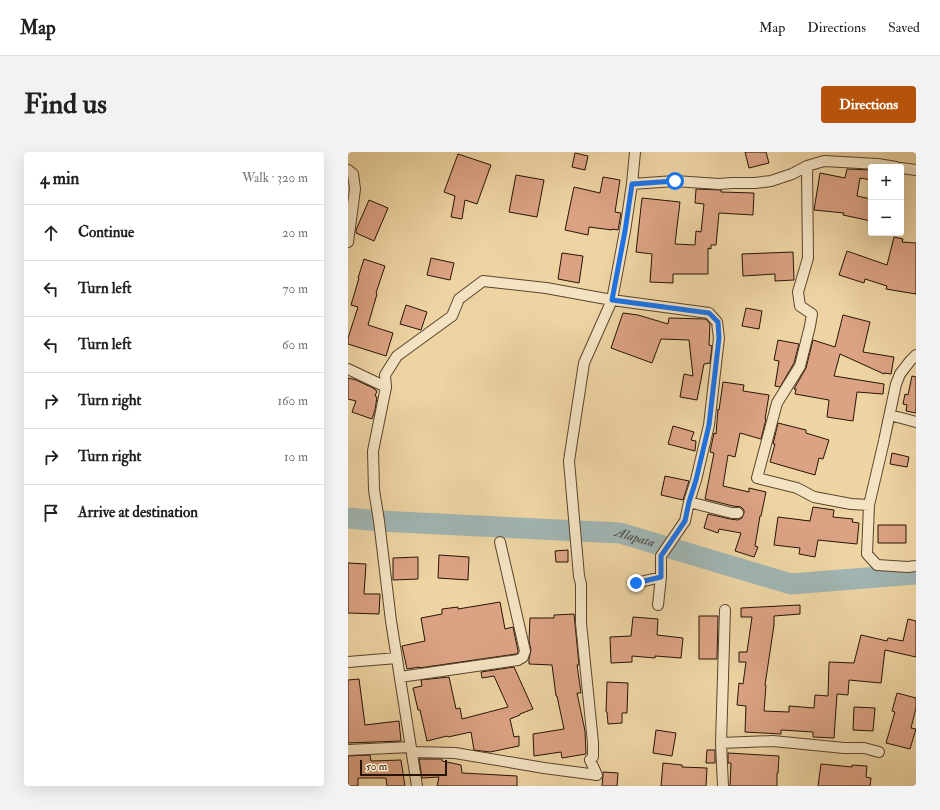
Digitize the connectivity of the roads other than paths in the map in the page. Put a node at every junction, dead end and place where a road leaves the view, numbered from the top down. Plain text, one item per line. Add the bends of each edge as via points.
1 (635, 152) edge
2 (848, 157) edge
3 (882, 164) edge
4 (807, 166) junction
5 (904, 168) edge
6 (348, 170) edge
7 (916, 170) edge
8 (632, 184) junction
9 (348, 242) edge
10 (612, 300) junction
11 (916, 355) edge
12 (348, 368) edge
13 (386, 387) junction
14 (890, 415) junction
15 (916, 422) edge
16 (689, 502) junction
17 (869, 505) junction
18 (738, 513) dead end
19 (500, 542) dead end
20 (916, 566) edge
21 (661, 577) junction
22 (636, 583) dead end
23 (658, 605) dead end
24 (725, 610) dead end
25 (397, 658) junction
26 (348, 662) edge
27 (400, 677) junction
28 (721, 744) junction
29 (411, 749) junction
30 (348, 750) edge
31 (879, 752) dead end
32 (417, 786) edge
33 (723, 786) edge

1 - 8 street
2 - 3 street
2 - 4 street
4 - 8 street via 771,181 755,183 675,181
4 - 17 street via 808,258 798,292 800,306 812,314 800,366 776,403 756,478 797,488 814,497
5 - 7 street
6 - 9 street via 353,174 355,189
8 - 10 street
10 - 13 street via 546,288 483,281 459,299 452,316 397,356 385,375
10 - 16 street via 709,313 718,322 719,338 709,425
10 - 29 street via 584,363 569,462 593,743 593,757 590,760 597,775 455,753
11 - 14 street via 900,374
12 - 13 street
13 - 25 street via 373,451 374,490
14 - 15 street
14 - 17 street
16 - 18 street
16 - 21 street via 685,521 661,556
17 - 20 street via 867,554 877,565
19 - 27 street via 525,651 523,657 518,660
21 - 22 street
21 - 23 street
24 - 28 street
25 - 26 street
25 - 27 street
27 - 29 street
28 - 31 street via 773,741 864,748
28 - 33 street
29 - 30 street
29 - 32 street

